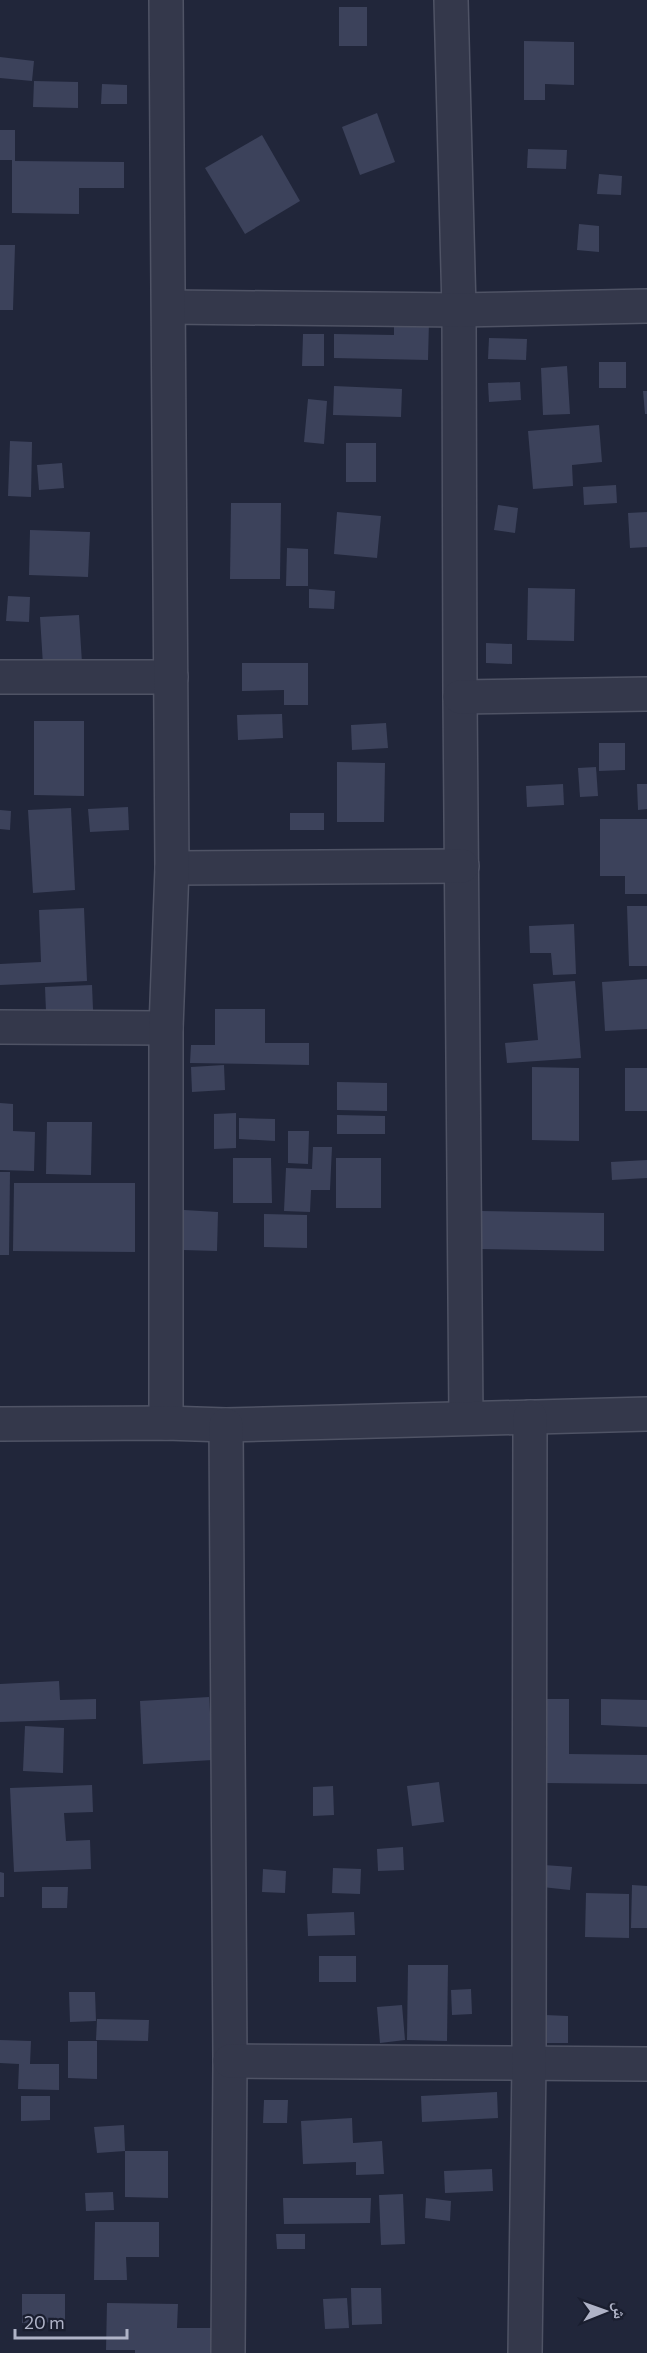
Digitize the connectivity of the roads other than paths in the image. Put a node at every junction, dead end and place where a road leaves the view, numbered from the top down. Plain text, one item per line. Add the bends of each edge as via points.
1 (166, 0) edge
2 (451, 0) edge
3 (647, 306) edge
4 (170, 307) junction
5 (459, 310) junction
6 (0, 677) edge
7 (171, 677) junction
8 (647, 694) edge
9 (460, 697) junction
10 (462, 866) junction
11 (172, 868) junction
12 (0, 1027) edge
13 (166, 1028) junction
14 (647, 1414) edge
15 (530, 1417) junction
16 (466, 1418) junction
17 (166, 1423) junction
18 (0, 1424) edge
19 (226, 1425) junction
20 (230, 2061) junction
21 (529, 2064) junction
22 (647, 2064) edge
23 (228, 2353) edge
24 (525, 2353) edge

1 - 4 street
2 - 5 street
3 - 5 street
4 - 5 street
4 - 7 street
5 - 9 street
6 - 7 street
7 - 11 street
8 - 9 street
9 - 10 street
10 - 11 street
10 - 16 street
11 - 13 street
12 - 13 street
13 - 17 street
14 - 15 street
15 - 16 street
15 - 21 street
16 - 19 street
17 - 18 street
17 - 19 street
19 - 20 street
20 - 21 street
20 - 23 street
21 - 22 street
21 - 24 street

